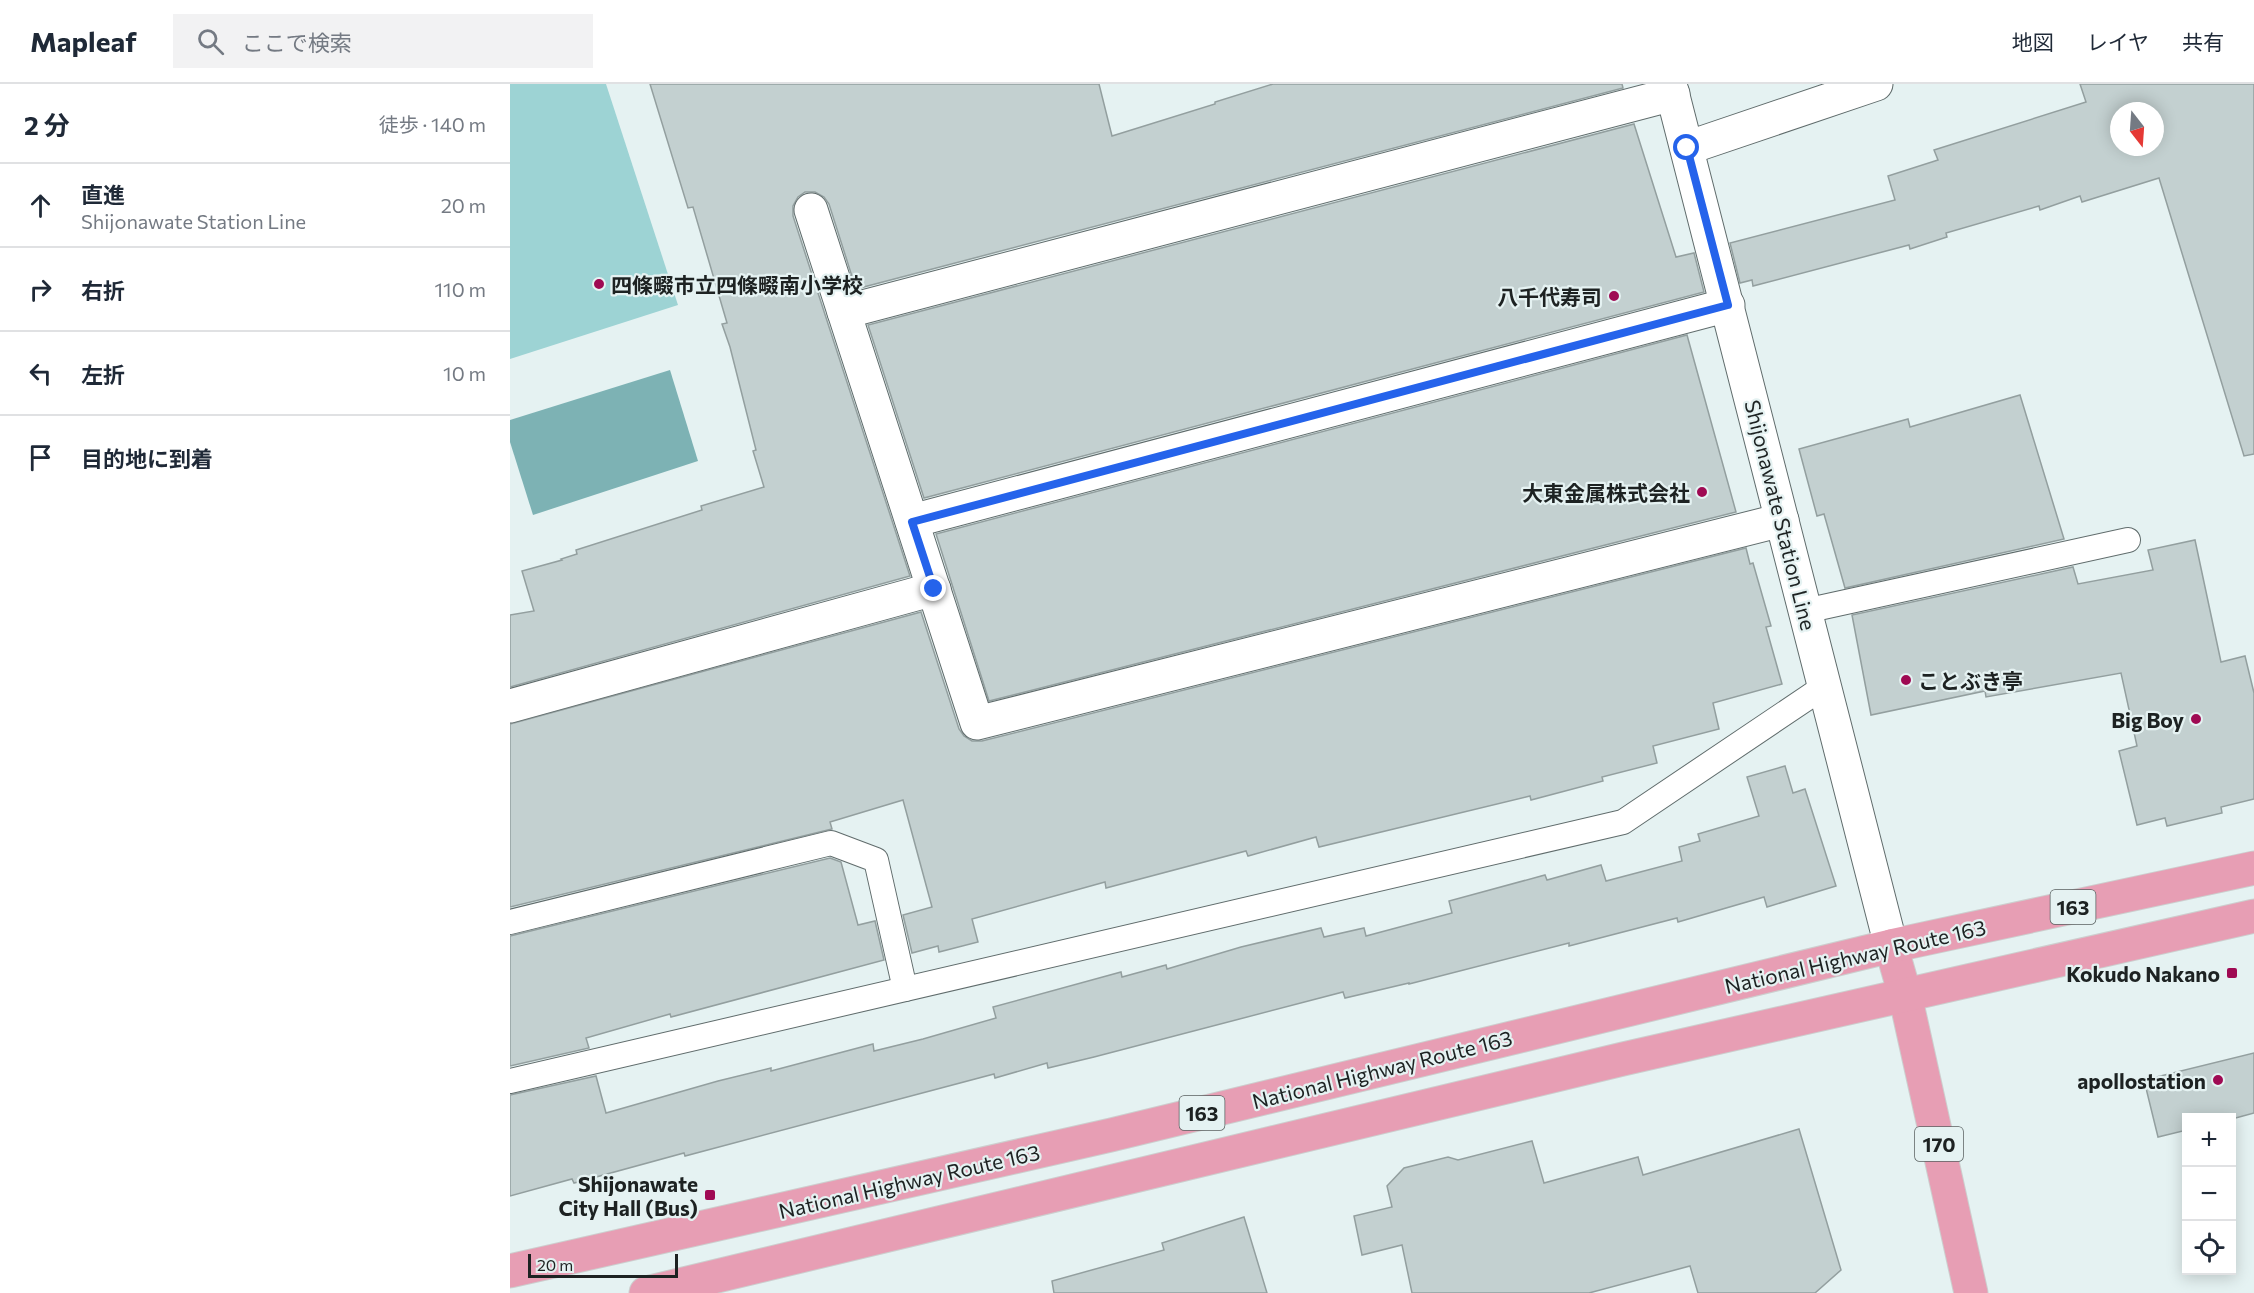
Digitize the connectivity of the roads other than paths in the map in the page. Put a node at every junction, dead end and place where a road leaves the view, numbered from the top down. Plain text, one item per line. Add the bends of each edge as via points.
1 (1876, 84) edge
2 (1672, 89) edge
3 (1687, 148) junction
4 (811, 210) dead end
5 (1728, 305) junction
6 (844, 312) junction
7 (1782, 520) junction
8 (912, 522) junction
9 (2128, 540) dead end
10 (934, 589) junction
11 (1805, 611) junction
12 (1825, 686) junction
13 (510, 706) edge
14 (2254, 868) edge
15 (2254, 916) edge
16 (510, 922) edge
17 (1891, 946) junction
18 (905, 989) junction
19 (1905, 995) junction
20 (510, 1081) edge
21 (510, 1271) edge
22 (646, 1293) edge
23 (1971, 1293) edge

1 - 3 street
2 - 3 street, Shijonawate Station Line
2 - 6 street
3 - 5 street, Shijonawate Station Line
4 - 6 street
5 - 7 street, Shijonawate Station Line
5 - 8 street
6 - 8 street
7 - 10 street via 978,723
7 - 11 street, Shijonawate Station Line
8 - 10 street
9 - 11 lane
10 - 13 street
11 - 12 street, Shijonawate Station Line
12 - 17 street, Shijonawate Station Line
12 - 18 lane via 1623,822
14 - 17 highway, National Highway Route 163 / 163
15 - 19 highway, 163
16 - 18 lane via 831,843 876,860
17 - 19 highway, 170
17 - 21 highway, National Highway Route 163 / 163 via 1122,1132
18 - 20 lane
19 - 22 highway, 163 via 1634,1056
19 - 23 highway, 170

